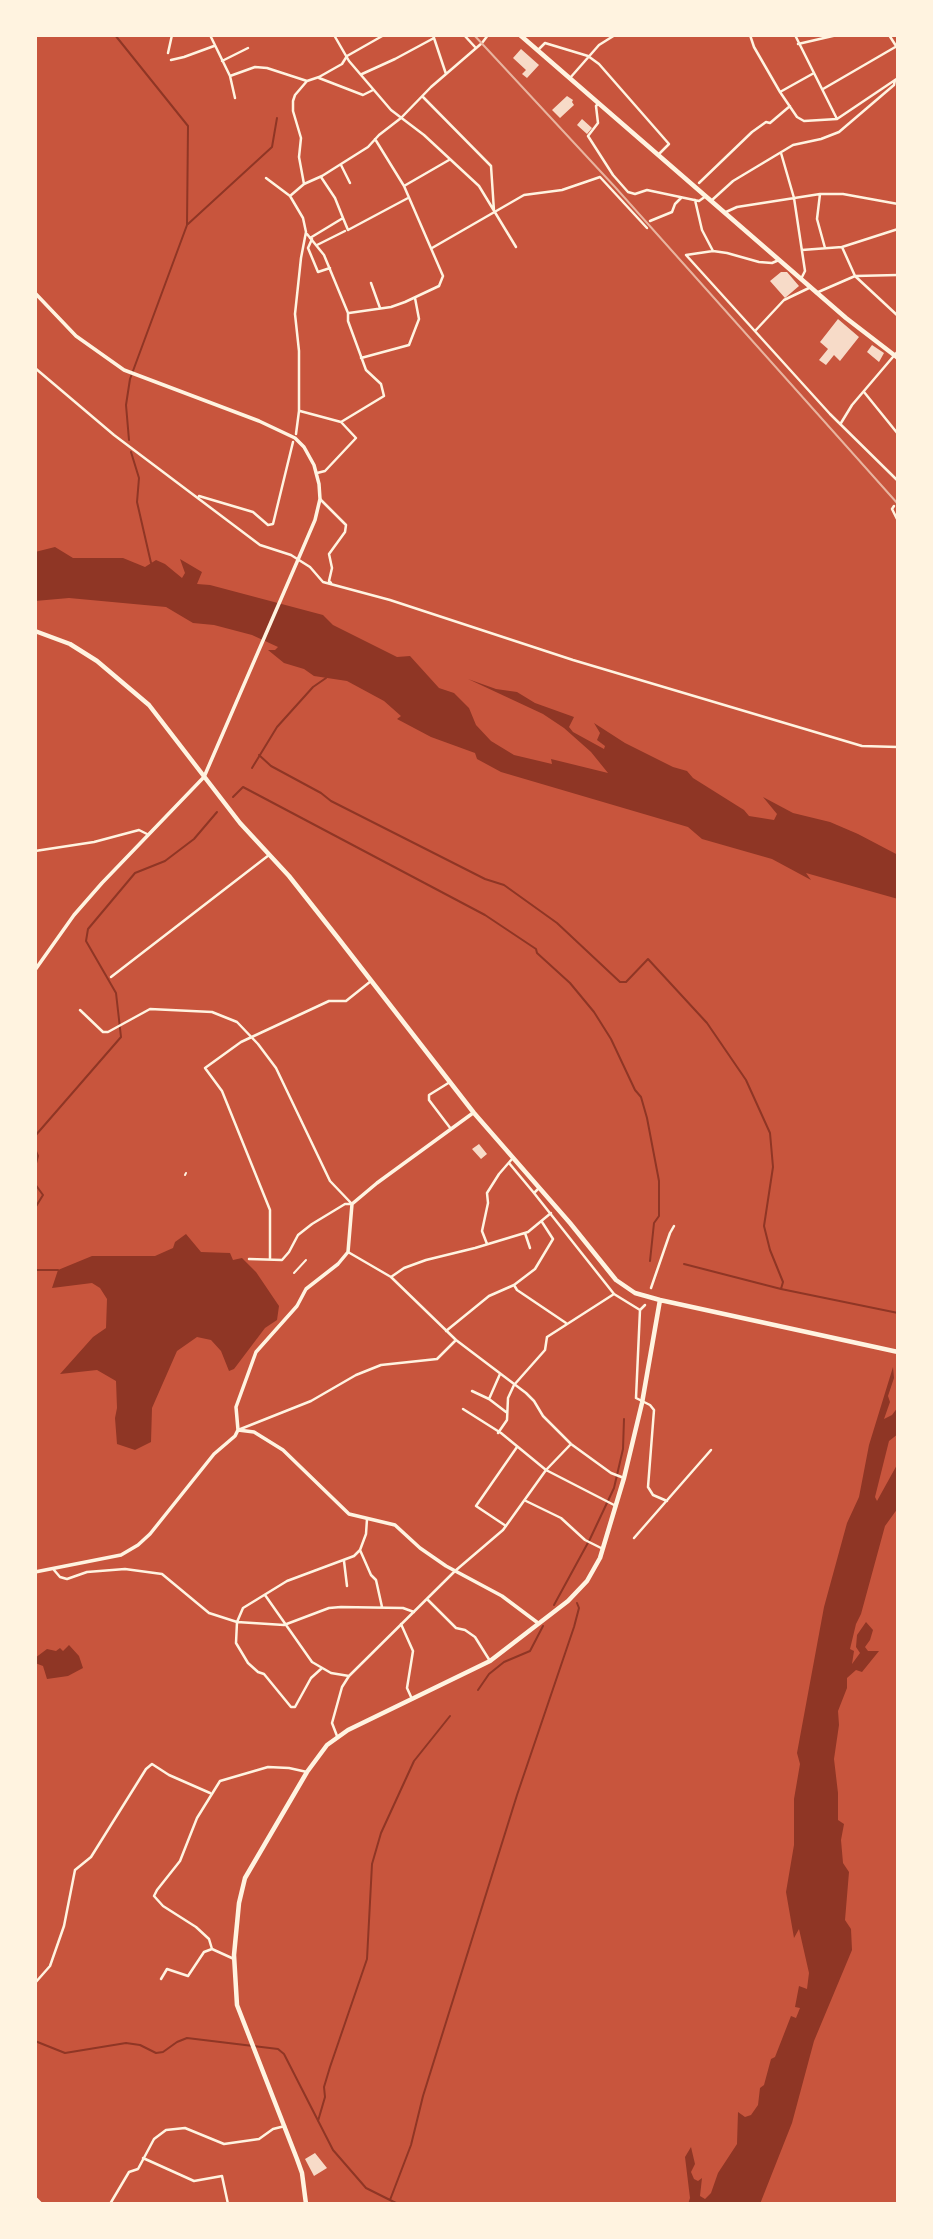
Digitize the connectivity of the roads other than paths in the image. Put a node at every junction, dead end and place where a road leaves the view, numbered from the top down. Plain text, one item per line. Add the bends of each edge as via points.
1 (172, 35) edge
2 (210, 35) edge
3 (334, 35) edge
4 (384, 35) edge
5 (464, 35) edge
6 (488, 35) edge
7 (514, 35) edge
8 (520, 35) edge
9 (615, 35) edge
10 (750, 35) edge
11 (795, 35) edge
12 (836, 35) edge
13 (890, 35) edge
14 (433, 36) edge
15 (798, 44) junction
16 (214, 46) junction
17 (475, 47) junction
18 (248, 48) dead end
19 (897, 48) edge
20 (537, 50) junction
21 (168, 53) dead end
22 (347, 56) junction
23 (588, 56) junction
24 (171, 60) dead end
25 (222, 61) junction
26 (361, 74) junction
27 (446, 74) junction
28 (814, 74) junction
29 (230, 76) junction
30 (319, 77) junction
31 (570, 78) junction
32 (897, 79) edge
33 (307, 81) junction
34 (823, 89) junction
35 (373, 90) junction
36 (780, 92) junction
37 (423, 97) junction
38 (234, 98) dead end
39 (599, 103) junction
40 (790, 106) junction
41 (401, 118) junction
42 (837, 119) junction
43 (375, 139) junction
44 (781, 153) junction
45 (658, 155) junction
46 (450, 159) junction
47 (341, 164) junction
48 (321, 177) junction
49 (266, 178) dead end
50 (350, 183) dead end
51 (699, 183) dead end
52 (304, 184) junction
53 (404, 186) junction
54 (820, 194) junction
55 (706, 196) junction
56 (290, 197) junction
57 (408, 198) junction
58 (681, 198) junction
59 (794, 198) junction
60 (695, 200) junction
61 (711, 201) junction
62 (898, 204) edge
63 (494, 211) junction
64 (725, 212) junction
65 (343, 218) junction
66 (650, 220) dead end
67 (647, 228) dead end
68 (898, 229) edge
69 (345, 230) dead end
70 (306, 232) junction
71 (311, 238) junction
72 (317, 245) junction
73 (516, 247) dead end
74 (842, 247) junction
75 (432, 248) junction
76 (825, 248) junction
77 (802, 250) junction
78 (713, 251) junction
79 (779, 260) junction
80 (330, 268) junction
81 (898, 275) edge
82 (855, 276) junction
83 (801, 279) junction
84 (371, 282) dead end
85 (810, 287) junction
86 (35, 293) edge
87 (817, 293) junction
88 (415, 297) junction
89 (380, 308) junction
90 (348, 313) junction
91 (898, 316) edge
92 (755, 331) junction
93 (897, 355) edge
94 (361, 358) junction
95 (35, 368) edge
96 (864, 392) junction
97 (299, 411) junction
98 (341, 422) junction
99 (841, 423) junction
100 (296, 434) dead end
101 (898, 434) edge
102 (293, 442) dead end
103 (317, 473) junction
104 (898, 481) edge
105 (196, 495) junction
106 (320, 499) junction
107 (894, 506) dead end
108 (898, 521) edge
109 (332, 584) junction
110 (35, 631) edge
111 (898, 747) edge
112 (204, 776) junction
113 (147, 834) junction
114 (35, 851) edge
115 (270, 855) junction
116 (35, 970) edge
117 (111, 977) dead end
118 (372, 981) junction
119 (80, 1010) dead end
120 (252, 1038) junction
121 (450, 1082) junction
122 (474, 1113) junction
123 (451, 1129) junction
124 (514, 1158) junction
125 (509, 1163) junction
126 (539, 1188) junction
127 (534, 1193) junction
128 (352, 1204) junction
129 (551, 1213) junction
130 (542, 1222) junction
131 (674, 1226) dead end
132 (525, 1233) junction
133 (487, 1244) junction
134 (530, 1248) dead end
135 (348, 1252) junction
136 (270, 1258) junction
137 (249, 1259) dead end
138 (306, 1260) dead end
139 (294, 1272) dead end
140 (391, 1277) junction
141 (514, 1285) junction
142 (651, 1288) dead end
143 (614, 1294) junction
144 (660, 1300) junction
145 (645, 1305) dead end
146 (640, 1310) junction
147 (566, 1323) junction
148 (446, 1331) junction
149 (456, 1340) junction
150 (898, 1352) edge
151 (500, 1374) junction
152 (514, 1385) junction
153 (472, 1391) dead end
154 (489, 1399) junction
155 (642, 1402) junction
156 (463, 1409) dead end
157 (507, 1413) junction
158 (238, 1430) junction
159 (498, 1433) junction
160 (571, 1444) junction
161 (517, 1446) junction
162 (711, 1450) dead end
163 (546, 1470) junction
164 (624, 1478) junction
165 (526, 1501) junction
166 (667, 1501) junction
167 (616, 1506) junction
168 (367, 1519) junction
169 (506, 1526) junction
170 (634, 1538) dead end
171 (603, 1549) junction
172 (360, 1550) junction
173 (344, 1561) junction
174 (54, 1570) junction
175 (455, 1571) junction
176 (35, 1572) edge
177 (347, 1586) dead end
178 (264, 1594) junction
179 (426, 1599) junction
180 (382, 1607) junction
181 (414, 1612) junction
182 (236, 1622) junction
183 (401, 1624) junction
184 (539, 1624) junction
185 (284, 1625) junction
186 (490, 1661) junction
187 (322, 1668) junction
188 (349, 1676) junction
189 (412, 1699) junction
190 (337, 1736) junction
191 (307, 1772) junction
192 (210, 1793) junction
193 (212, 1949) junction
194 (234, 1959) junction
195 (161, 1979) dead end
196 (35, 1983) edge
197 (285, 2126) junction
198 (143, 2158) junction
199 (35, 2198) edge
200 (41, 2204) edge
201 (110, 2204) edge
202 (228, 2204) edge
203 (306, 2204) edge

1 - 21 street
2 - 16 street
3 - 22 street
4 - 22 street
5 - 17 street
6 - 17 street
7 - 8 street
8 - 20 main road
9 - 23 street
10 - 36 street
11 - 15 street
12 - 15 street
13 - 19 street
14 - 26 street
14 - 27 street
15 - 28 street
16 - 24 street
16 - 25 street
17 - 27 street
18 - 25 street
19 - 34 street
20 - 23 street via 545,43
20 - 31 main road
22 - 26 street
22 - 30 street
23 - 31 street
23 - 45 street via 670,144
25 - 29 street
26 - 35 street
27 - 37 street
28 - 34 street
28 - 36 street
29 - 33 street via 255,67
29 - 38 street
30 - 33 street
30 - 35 street via 353,93
31 - 39 main road
32 - 42 street
32 - 44 street via 839,132
33 - 52 street via 293,101
34 - 42 street
35 - 41 street
36 - 40 street
37 - 41 street
37 - 63 street via 491,166
39 - 45 main road
39 - 58 street via 598,123 588,136 621,185 635,194 647,190
40 - 42 street via 804,121
40 - 51 street via 752,132
41 - 43 street
41 - 46 street
43 - 47 street
43 - 53 street
44 - 59 street
44 - 61 street via 733,181
45 - 55 main road
46 - 53 street
46 - 63 street via 479,186
47 - 48 street
47 - 50 street
48 - 52 street
48 - 65 street
49 - 56 street
52 - 56 street
53 - 57 street
54 - 59 street
54 - 62 street
54 - 76 street via 817,219
55 - 60 street
55 - 61 main road
56 - 70 street
57 - 65 street via 348,230
57 - 75 street
58 - 60 street
58 - 66 street via 672,212
59 - 64 street
59 - 77 street
60 - 78 street
61 - 64 main road
63 - 67 street via 524,195 562,190 600,177
63 - 73 street
63 - 75 street
64 - 79 main road
65 - 71 street
68 - 74 street
69 - 72 street
70 - 71 street
70 - 97 street via 295,314
71 - 72 street
71 - 80 street via 308,248 318,272
72 - 80 street
74 - 76 street
74 - 82 street
75 - 88 street via 443,276 439,286
76 - 77 street
77 - 83 street via 805,271
78 - 79 street via 759,262
78 - 92 street via 686,255
79 - 83 main road
80 - 90 street
81 - 82 street
82 - 87 street
82 - 91 street
83 - 85 main road
84 - 89 street
85 - 87 main road
85 - 92 street via 784,300
86 - 103 street via 76,336 129,372 295,438
87 - 93 main road
88 - 89 street
88 - 94 street via 419,319 409,345
89 - 90 street
90 - 94 street
92 - 99 street
93 - 96 street
94 - 98 street via 381,384 384,396
95 - 105 street via 114,435
96 - 99 street
96 - 101 street
97 - 98 street
97 - 100 street
98 - 103 street via 356,438 326,471
99 - 104 street
102 - 105 street via 273,524 253,512
103 - 106 street
105 - 109 street via 260,545 291,555 323,582
106 - 109 street via 346,525 329,554
106 - 112 street
107 - 108 street
109 - 111 street via 862,746
110 - 112 main road via 70,644 121,679 149,705
112 - 113 street
112 - 115 main road
113 - 114 street via 139,830
113 - 116 street via 74,915
115 - 117 street
115 - 118 main road
118 - 120 street via 346,1001 329,1001
118 - 121 main road
119 - 120 street via 108,1032 149,1009 195,1009 230,1018
120 - 128 street via 281,1078 330,1181
120 - 136 street via 205,1068 222,1091 270,1210
121 - 122 main road
121 - 123 street via 429,1095 429,1100
122 - 123 street
122 - 124 main road
123 - 128 street
124 - 125 street
124 - 126 main road
125 - 127 street
125 - 133 street via 487,1193 482,1231
126 - 127 street
126 - 144 main road via 616,1280 635,1293
127 - 129 street
128 - 135 street
128 - 136 street via 298,1235 282,1260
129 - 130 street
129 - 143 street
130 - 132 street
130 - 141 street via 552,1239 535,1269
131 - 142 street
132 - 133 street
132 - 134 street
133 - 140 street via 426,1260
135 - 140 street
135 - 158 street via 306,1289 297,1306 256,1352 236,1407
136 - 137 street
138 - 139 street
140 - 148 street
141 - 147 street
141 - 148 street via 489,1296
143 - 146 street
143 - 147 street
144 - 150 main road
144 - 155 main road
145 - 146 street
146 - 155 street via 636,1398
147 - 152 street via 547,1337 545,1350
148 - 149 street
149 - 151 street
149 - 158 street via 437,1359 381,1365 311,1401
151 - 152 street
151 - 154 street
152 - 157 street
152 - 160 street
153 - 154 street
154 - 157 street
155 - 164 main road
155 - 166 street via 654,1410 648,1487
156 - 159 street
157 - 159 street
158 - 168 street via 264,1437 302,1467 341,1510
158 - 174 street via 138,1545 121,1555
159 - 161 street
160 - 163 street
160 - 164 street
161 - 163 street
161 - 169 street via 475,1506
162 - 166 street
163 - 165 street
163 - 167 street
164 - 167 main road
165 - 169 street
165 - 171 street via 561,1518
166 - 170 street
167 - 171 main road
168 - 172 street
168 - 175 street via 395,1525
169 - 175 street
171 - 184 main road via 578,1592
172 - 173 street
172 - 180 street via 376,1580
173 - 177 street
173 - 178 street
174 - 176 street
174 - 182 street via 66,1579 125,1569 162,1574 209,1613
175 - 179 street
175 - 184 street via 502,1596
178 - 182 street via 243,1608
178 - 185 street
179 - 181 street
179 - 186 street via 456,1628 475,1637
180 - 181 street
180 - 185 street via 329,1608
181 - 183 street
182 - 185 street
182 - 187 street via 236,1643 248,1663 264,1674 291,1707
183 - 188 street
183 - 189 street via 413,1651 407,1688
184 - 186 main road
185 - 187 street via 312,1662
186 - 189 main road
187 - 188 street
188 - 190 street via 332,1723
189 - 190 main road
190 - 191 main road
191 - 192 street via 268,1767 220,1781
191 - 194 main road via 245,1878
192 - 193 street via 180,1861 154,1896 197,1927
192 - 196 street via 152,1764 146,1769 91,1857 75,1870 50,1966
193 - 194 street
193 - 195 street via 204,1952 188,1976 167,1969
194 - 197 main road via 237,2005
197 - 198 street via 259,2138 224,2144 178,2127 154,2139
197 - 203 main road via 302,2174
198 - 201 street
198 - 202 street via 194,2181 222,2176
199 - 200 street

